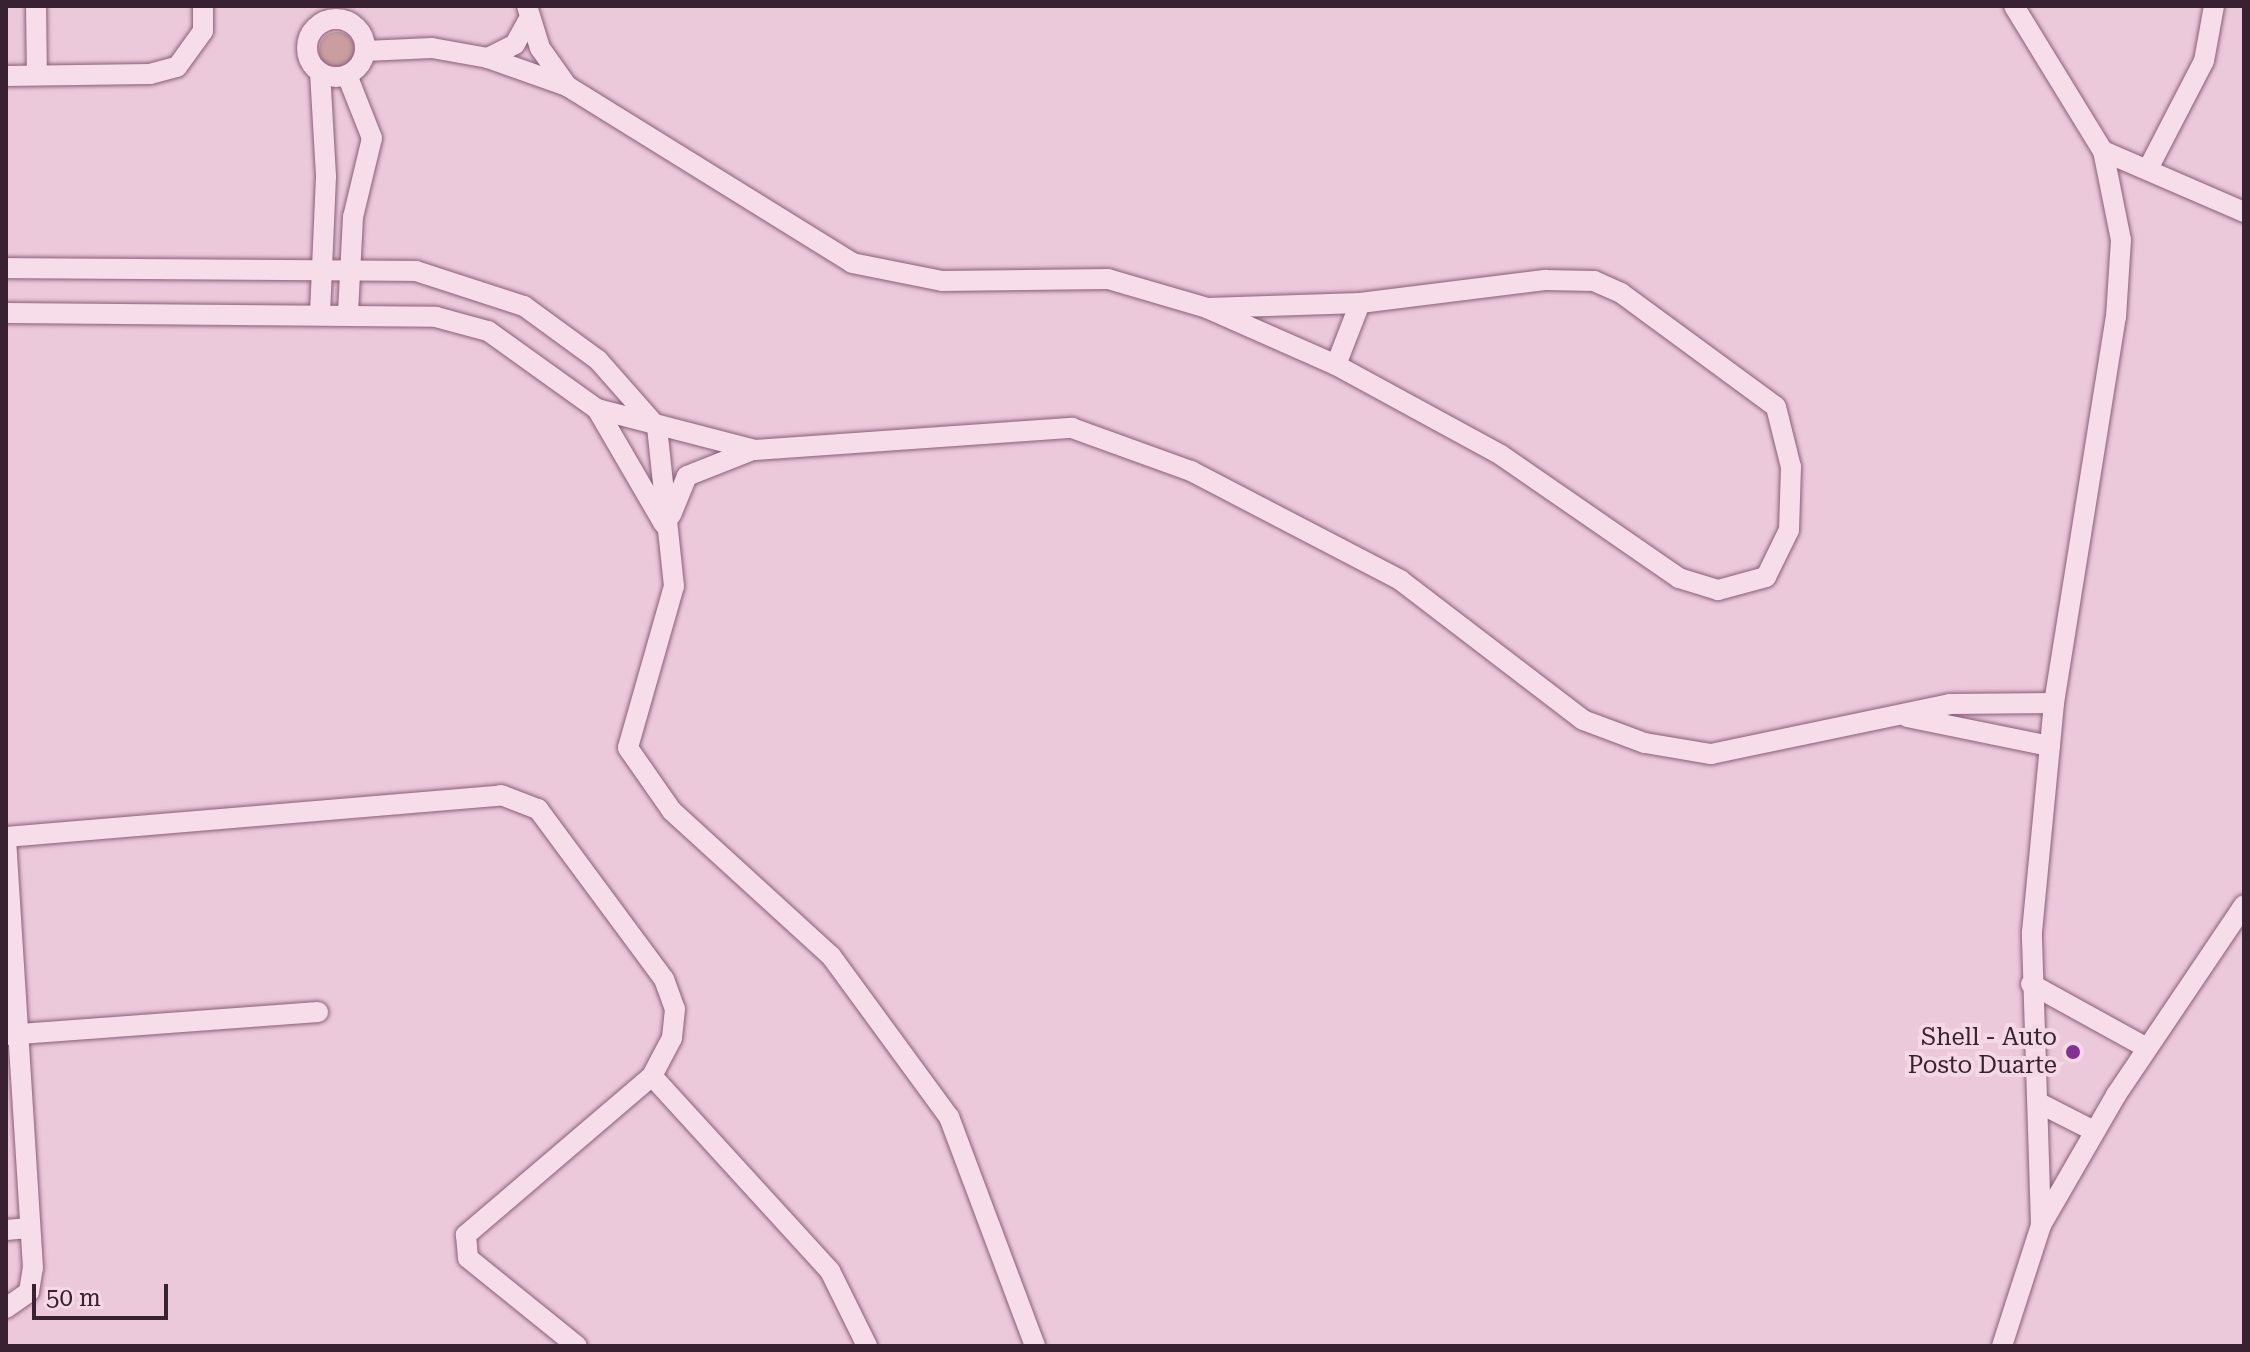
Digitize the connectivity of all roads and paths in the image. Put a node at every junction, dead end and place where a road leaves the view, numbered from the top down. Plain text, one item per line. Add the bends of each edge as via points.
1 (36, 6) edge
2 (203, 6) edge
3 (2014, 6) edge
4 (2214, 6) edge
5 (324, 14) edge
6 (347, 14) edge
7 (528, 14) edge
8 (365, 51) junction
9 (488, 58) junction
10 (320, 72) junction
11 (37, 75) junction
12 (347, 75) junction
13 (6, 76) edge
14 (567, 86) junction
15 (2103, 151) junction
16 (2149, 167) junction
17 (2244, 212) edge
18 (6, 268) edge
19 (321, 270) junction
20 (350, 270) junction
21 (1360, 303) junction
22 (1207, 308) junction
23 (6, 313) edge
24 (320, 314) junction
25 (348, 314) junction
26 (1336, 365) junction
27 (597, 409) junction
28 (657, 427) junction
29 (755, 450) junction
30 (668, 531) junction
31 (2054, 703) junction
32 (1907, 717) junction
33 (2050, 746) junction
34 (6, 837) edge
35 (2244, 905) edge
36 (2031, 984) junction
37 (318, 1012) dead end
38 (11, 1035) edge
39 (2147, 1048) junction
40 (652, 1076) junction
41 (2039, 1103) junction
42 (2094, 1131) junction
43 (2041, 1225) junction
44 (29, 1228) junction
45 (6, 1230) edge
46 (6, 1308) edge
47 (577, 1346) edge
48 (867, 1346) edge
49 (1035, 1346) edge
50 (2002, 1346) edge

1 - 11 street
2 - 11 street via 203,31 177,67 150,74
3 - 15 street
4 - 16 street via 2204,61
5 - 6 street
5 - 10 street via 307,47
6 - 8 street
7 - 9 street via 515,44
7 - 14 street
8 - 9 street via 432,48
8 - 12 street
9 - 14 street
10 - 12 street
10 - 19 street via 326,114
11 - 13 street
12 - 20 street via 372,138
14 - 22 street via 852,263 942,281 1108,279
15 - 16 street
15 - 31 street via 2121,240 2116,317
16 - 17 street
18 - 19 street
19 - 20 street
19 - 24 street
20 - 25 street
20 - 28 street via 416,271 524,306 598,360
21 - 22 street
21 - 26 street
21 - 26 street via 1545,280 1594,281 1621,293 1776,407 1791,467 1789,530 1779,562 1747,587 1718,590 1679,578 1501,455
22 - 26 street
23 - 24 street
24 - 25 street
25 - 27 street via 436,317 488,331
27 - 28 street
27 - 30 street
28 - 29 street
28 - 30 street
29 - 30 street via 687,476
29 - 32 street via 1072,428 1191,471 1400,580 1583,720 1645,743 1711,754
30 - 49 street via 674,586 628,748 672,811 831,956 949,1117
31 - 32 street via 1978,701
31 - 33 street
32 - 33 street
33 - 36 street
34 - 38 street
34 - 40 street via 522,798 581,862 664,979 675,1009 672,1038
35 - 39 street
36 - 39 street
36 - 41 street
37 - 38 street
38 - 44 street
39 - 42 street
40 - 47 street via 471,1227 463,1244 468,1258
40 - 48 street via 830,1271
41 - 42 street
41 - 43 street
42 - 43 street
43 - 50 street
44 - 45 street
44 - 46 street via 33,1280

